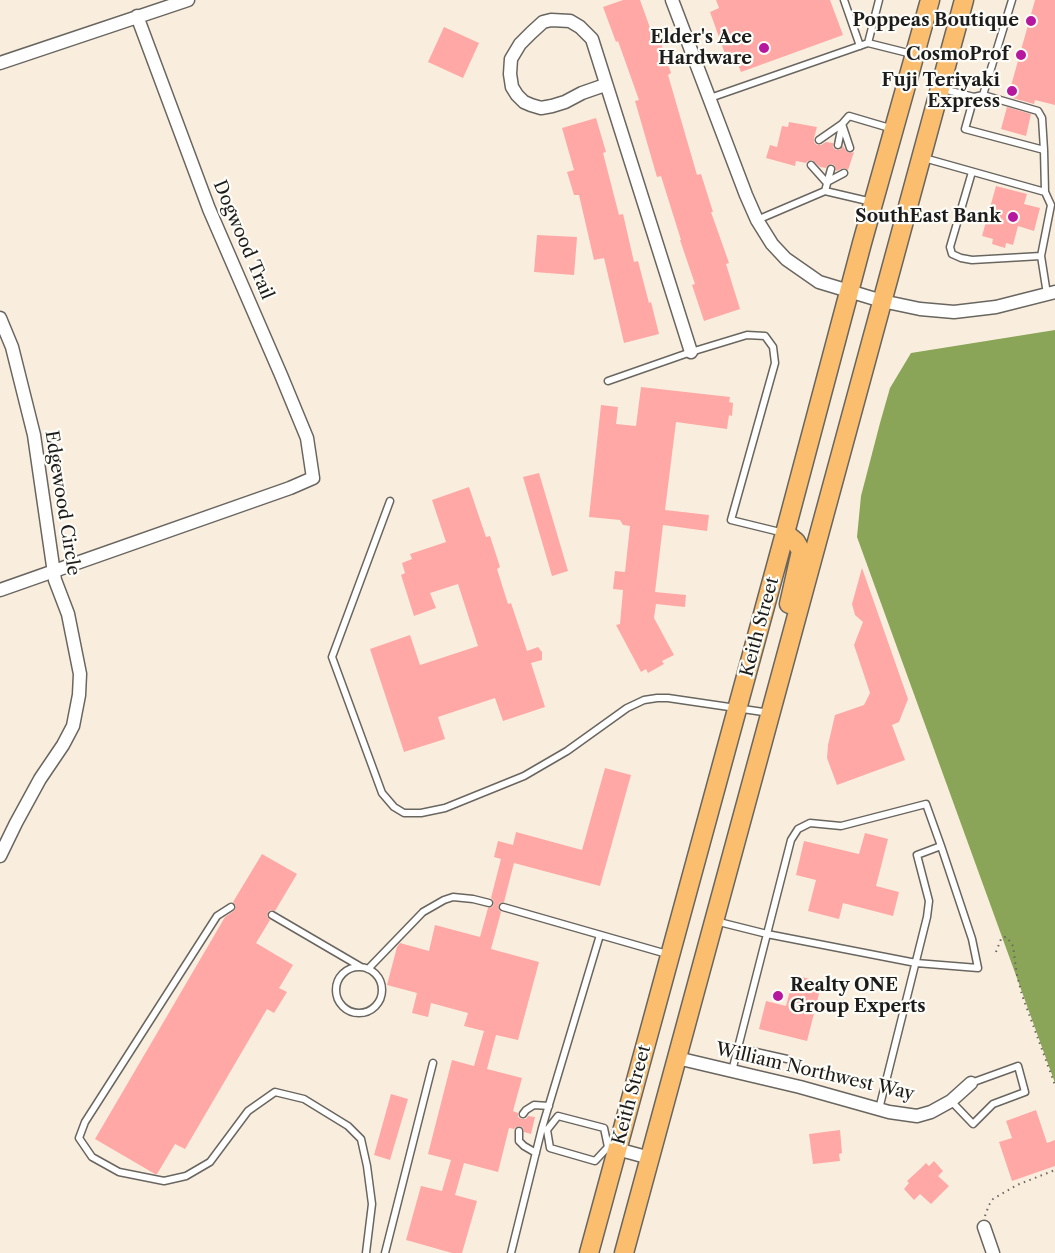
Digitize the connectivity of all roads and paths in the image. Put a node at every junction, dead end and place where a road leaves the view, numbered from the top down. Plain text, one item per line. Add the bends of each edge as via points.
1 (188, 0) edge
2 (672, 0) edge
3 (844, 0) edge
4 (879, 0) edge
5 (930, 0) edge
6 (964, 0) edge
7 (1012, 0) edge
8 (137, 16) junction
9 (868, 43) junction
10 (860, 46) junction
11 (914, 55) junction
12 (0, 63) edge
13 (605, 85) junction
14 (939, 88) junction
15 (982, 95) junction
16 (974, 97) junction
17 (710, 98) junction
18 (842, 124) junction
19 (894, 129) junction
20 (819, 140) dead end
21 (838, 145) dead end
22 (850, 148) dead end
23 (1044, 150) junction
24 (921, 158) junction
25 (811, 165) dead end
26 (831, 170) dead end
27 (844, 172) dead end
28 (972, 172) junction
29 (827, 183) junction
30 (825, 191) junction
31 (1045, 192) junction
32 (873, 202) junction
33 (757, 220) junction
34 (1041, 256) junction
35 (849, 291) junction
36 (1051, 293) edge
37 (882, 301) junction
38 (0, 318) edge
39 (691, 352) junction
40 (608, 381) dead end
41 (390, 501) dead end
42 (785, 534) junction
43 (54, 572) junction
44 (0, 590) edge
45 (785, 662) junction
46 (737, 709) junction
47 (771, 713) junction
48 (941, 846) junction
49 (0, 856) edge
50 (489, 903) dead end
51 (231, 907) dead end
52 (503, 907) dead end
53 (272, 915) dead end
54 (715, 921) junction
55 (600, 934) junction
56 (767, 934) junction
57 (996, 952) dead end
58 (670, 955) junction
59 (916, 963) junction
60 (365, 968) junction
61 (738, 1048) junction
62 (677, 1058) junction
63 (787, 1059) dead end
64 (433, 1063) dead end
65 (732, 1071) junction
66 (971, 1083) joint
67 (1055, 1085) edge
68 (951, 1101) junction
69 (549, 1106) junction
70 (879, 1109) junction
71 (523, 1114) dead end
72 (545, 1129) junction
73 (519, 1131) dead end
74 (613, 1148) junction
75 (536, 1153) junction
76 (650, 1158) junction
77 (1055, 1170) edge
78 (984, 1227) joint
79 (366, 1253) edge
80 (385, 1253) edge
81 (511, 1253) edge
82 (589, 1253) edge
83 (624, 1253) edge
84 (993, 1253) edge

1 - 8 street
2 - 17 street
3 - 10 lane
4 - 9 lane
5 - 11 main road, Keith Street
6 - 14 main road, Keith Street
7 - 15 lane
8 - 12 street
8 - 43 street, Dogwood Trail via 209,209 307,438 313,478
9 - 10 lane
9 - 11 lane
10 - 17 lane
11 - 19 main road, Keith Street
13 - 13 street via 592,39 570,21 543,22 520,44 511,59 512,87 524,102 541,108
13 - 39 street
14 - 16 lane
14 - 24 main road, Keith Street
15 - 16 lane
15 - 23 lane via 1038,111
16 - 23 lane via 965,129
17 - 33 street
18 - 19 lane via 849,116
18 - 20 lane
18 - 21 lane
18 - 22 lane
19 - 32 main road, Keith Street
23 - 31 lane
24 - 28 lane
24 - 37 main road, Keith Street
25 - 29 lane
26 - 29 lane
27 - 29 lane
28 - 31 lane
28 - 34 lane via 950,247 952,254 972,260
29 - 30 lane
30 - 32 lane
30 - 33 lane
31 - 34 lane via 1051,205
32 - 35 main road, Keith Street
33 - 35 street via 786,259 819,282
34 - 36 lane
35 - 37 street
35 - 42 main road, Keith Street
36 - 37 street via 996,307 954,312
37 - 45 main road, Keith Street
38 - 43 street, Edgewood Circle via 12,347 34,435
39 - 40 lane
39 - 42 lane via 747,335 765,336 773,347 775,363 731,520
41 - 46 lane via 332,657 382,793 404,813 445,808 524,776 644,700 668,698
42 - 45 main road via 801,551 783,628
42 - 46 main road, Keith Street
43 - 44 street
43 - 49 street, Edgewood Circle via 75,646 79,695 73,726 40,778
45 - 47 main road, Keith Street
46 - 47 lane
46 - 58 main road, Keith Street
47 - 54 main road, Keith Street
48 - 56 lane via 926,804 841,826 810,823 798,829 791,840
48 - 59 lane via 917,855 929,901
48 - 59 lane via 978,968
50 - 60 lane via 453,897 444,900 423,912
51 - 79 lane via 217,916 85,1122 79,1138 92,1157 118,1172 164,1181 186,1176 210,1162 248,1111 276,1092 304,1098 361,1139 372,1204
52 - 55 lane
53 - 60 lane
54 - 56 lane
54 - 62 main road, Keith Street
55 - 58 lane
55 - 69 lane
56 - 59 lane
56 - 61 lane
57 - 67 path via 1001,939 1007,937 1022,995
58 - 74 main road, Keith Street
59 - 70 lane
60 - 60 lane via 379,979 381,995 374,1008 359,1014 339,1003 337,982 347,970
61 - 63 lane
61 - 65 lane
62 - 65 street, William Northwest Way
62 - 76 main road, Keith Street
64 - 80 lane
65 - 70 street, William Northwest Way
66 - 68 street, William Northwest Way
66 - 68 lane via 1018,1066 1025,1092 993,1104 973,1124
68 - 70 street, William Northwest Way via 917,1116
69 - 71 lane via 534,1105
69 - 72 lane
72 - 74 lane via 558,1116 604,1128
72 - 74 lane via 549,1148 595,1161
72 - 75 lane
73 - 75 lane via 519,1141
74 - 76 street
74 - 82 main road, Keith Street
75 - 81 lane
76 - 83 main road, Keith Street
77 - 78 path via 1017,1185 993,1200
78 - 84 street

